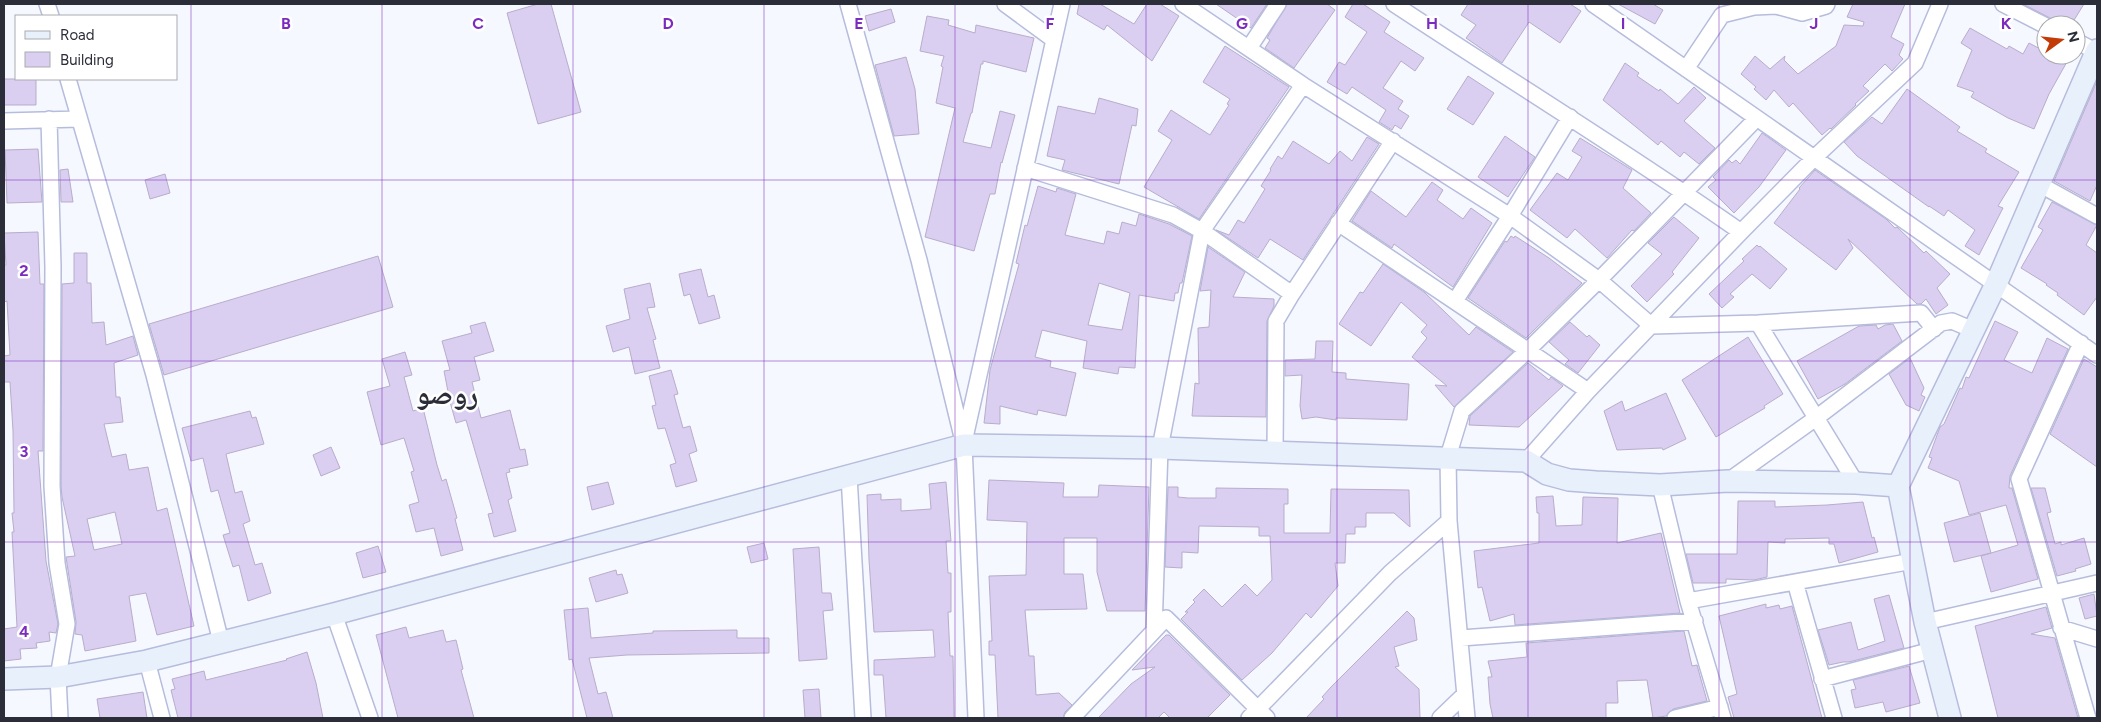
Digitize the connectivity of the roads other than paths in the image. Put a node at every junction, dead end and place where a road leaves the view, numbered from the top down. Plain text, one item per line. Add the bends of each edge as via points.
1 (848, 4) edge
2 (1004, 4) edge
3 (1062, 4) edge
4 (1183, 4) edge
5 (1278, 4) edge
6 (1394, 4) edge
7 (1593, 4) edge
8 (1827, 4) edge
9 (1940, 4) edge
10 (2003, 4) edge
11 (1610, 9) edge
12 (2036, 21) edge
13 (1054, 40) junction
14 (1248, 48) junction
15 (2097, 52) edge
16 (1686, 68) junction
17 (68, 80) edge
18 (1304, 85) junction
19 (1570, 117) junction
20 (1757, 118) junction
21 (49, 119) junction
22 (79, 119) junction
23 (4, 121) edge
24 (1394, 141) junction
25 (1814, 158) junction
26 (1025, 168) junction
27 (2039, 184) junction
28 (1685, 193) junction
29 (1510, 216) junction
30 (2097, 216) edge
31 (1338, 224) junction
32 (1202, 231) junction
33 (1741, 232) junction
34 (1599, 280) junction
35 (1996, 284) junction
36 (1292, 294) junction
37 (1454, 301) junction
38 (1758, 324) junction
39 (1652, 326) junction
40 (1934, 329) junction
41 (1973, 330) junction
42 (2081, 343) junction
43 (1527, 351) junction
44 (2097, 354) edge
45 (1588, 391) junction
46 (1816, 418) junction
47 (964, 445) junction
48 (1160, 448) junction
49 (1275, 452) junction
50 (1448, 457) junction
51 (1526, 461) junction
52 (848, 476) junction
53 (1728, 480) junction
54 (1856, 483) junction
55 (1660, 485) junction
56 (1898, 486) junction
57 (1450, 521) junction
58 (1913, 561) junction
59 (1795, 582) junction
60 (2097, 583) edge
61 (2051, 594) junction
62 (1688, 601) junction
63 (334, 614) junction
64 (1695, 621) junction
65 (1925, 622) junction
66 (2061, 628) junction
67 (1154, 631) junction
68 (1461, 638) junction
69 (2097, 640) edge
70 (221, 642) junction
71 (1932, 650) junction
72 (147, 661) junction
73 (58, 677) junction
74 (4, 679) edge
75 (1822, 679) junction
76 (1465, 694) junction
77 (1721, 713) edge
78 (1258, 715) edge
79 (60, 718) edge
80 (162, 718) edge
81 (370, 718) edge
82 (863, 718) edge
83 (976, 718) edge
84 (1072, 718) edge
85 (1440, 718) edge
86 (1466, 718) edge
87 (1675, 718) edge
88 (1834, 718) edge
89 (1950, 718) edge
90 (2088, 718) edge

1 - 47 street via 919,260
2 - 13 street
3 - 13 street
4 - 14 street
5 - 14 street
6 - 19 street
7 - 11 street
8 - 16 street via 1802,13 1776,6 1754,7 1722,15
9 - 25 street via 1916,63
10 - 12 street
11 - 16 street
13 - 26 street
14 - 18 street
15 - 27 street
16 - 20 street
17 - 22 street
18 - 24 street
18 - 32 street
19 - 28 street
19 - 29 street
20 - 25 street
20 - 28 street
21 - 22 street
21 - 23 street
21 - 73 street via 54,267 52,486 67,624
22 - 70 street via 154,375
24 - 29 street
24 - 31 street
25 - 33 street
25 - 35 street
26 - 32 street via 1173,215
26 - 47 street
27 - 30 street
27 - 35 street
28 - 33 street
28 - 34 street
29 - 34 street
29 - 37 street
31 - 36 street
31 - 37 street
32 - 36 street
32 - 48 street
33 - 39 street
34 - 39 street
34 - 43 street
35 - 41 street
35 - 42 street
36 - 49 street via 1276,321
37 - 43 street
38 - 39 street
38 - 40 street via 1921,313
38 - 46 street
39 - 45 street
40 - 41 street via 1941,323 1952,321
40 - 46 street
41 - 56 street
42 - 44 street
42 - 61 street via 2019,479
43 - 45 street
43 - 50 street via 1462,411
45 - 51 street
46 - 53 street
46 - 54 street
47 - 48 street
47 - 52 street
47 - 83 street
48 - 49 street
48 - 67 street
49 - 50 street
50 - 51 street
50 - 57 street
51 - 55 street via 1547,474 1568,480
52 - 63 street
52 - 82 street
53 - 54 street
53 - 55 street
54 - 56 street
55 - 62 street
56 - 58 street
57 - 68 street
57 - 78 street via 1390,573
58 - 59 street
58 - 65 street
59 - 62 street
59 - 75 street
60 - 61 street
61 - 65 street
61 - 66 street
62 - 64 street
63 - 70 street
63 - 81 street
64 - 68 street
64 - 77 street
65 - 71 street
66 - 69 street
66 - 90 street
67 - 78 street via 1166,618
67 - 84 street
68 - 76 street
70 - 72 street
71 - 75 street
71 - 89 street
72 - 73 street
72 - 80 street
73 - 74 street
73 - 79 street
75 - 88 street
76 - 85 street
76 - 86 street
77 - 87 street

